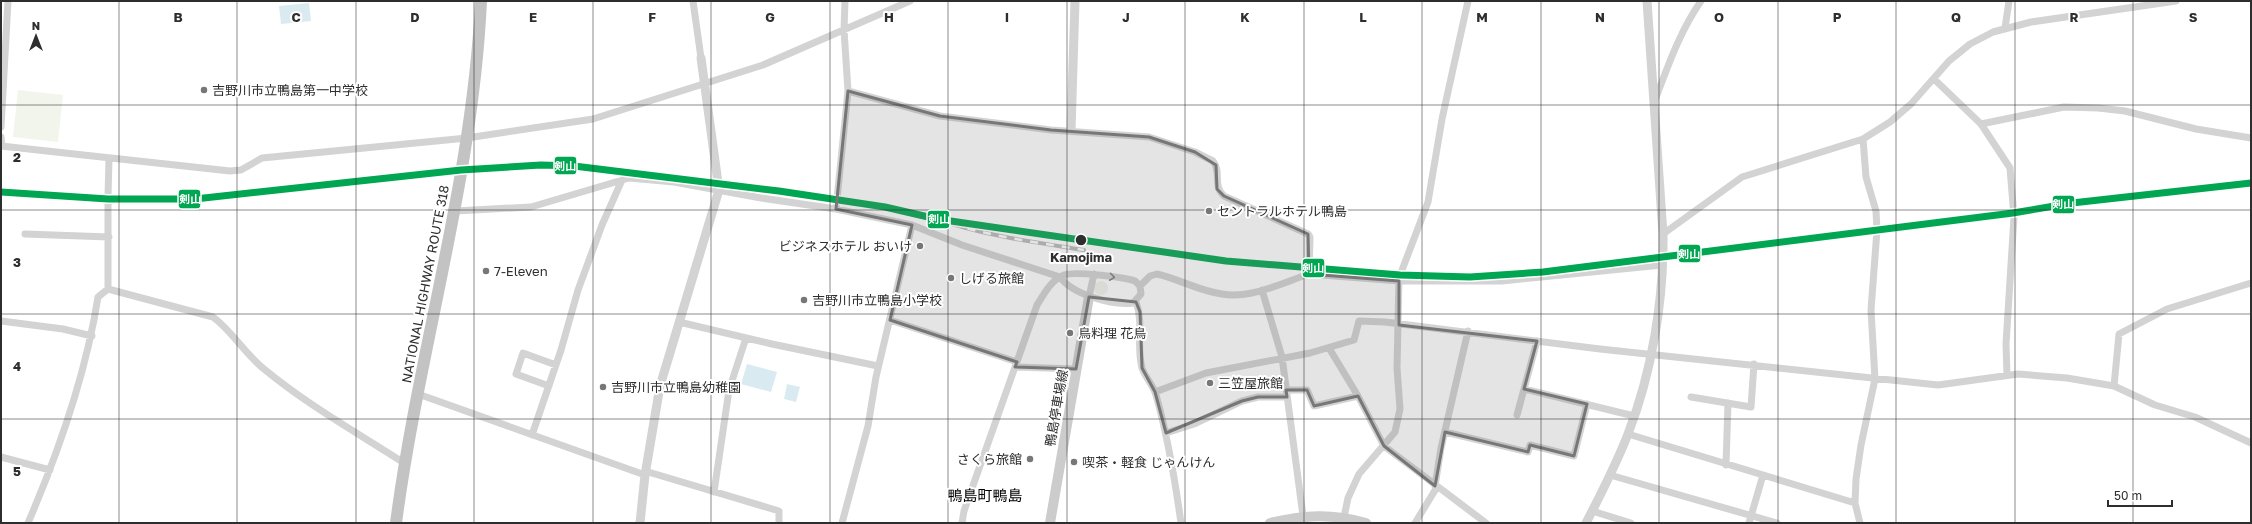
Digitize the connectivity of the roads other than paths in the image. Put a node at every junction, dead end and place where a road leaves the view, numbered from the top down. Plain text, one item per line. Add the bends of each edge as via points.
1 (8, 1) edge
2 (481, 1) edge
3 (693, 1) edge
4 (845, 1) edge
5 (910, 1) edge
6 (1075, 1) edge
7 (1468, 1) edge
8 (1647, 1) edge
9 (1700, 1) edge
10 (2008, 1) edge
11 (2176, 1) edge
12 (2005, 28) junction
13 (844, 30) junction
14 (3, 43) edge
15 (701, 58) joint
16 (1934, 78) junction
17 (705, 83) junction
18 (848, 91) junction
19 (1654, 102) junction
20 (1981, 124) junction
21 (1, 127) edge
22 (1071, 130) junction
23 (1, 136) edge
24 (467, 138) junction
25 (2251, 138) edge
26 (1863, 139) junction
27 (1, 146) edge
28 (109, 159) junction
29 (622, 180) junction
30 (719, 190) junction
31 (836, 209) junction
32 (455, 210) junction
33 (912, 226) junction
34 (24, 234) dead end
35 (1663, 234) junction
36 (109, 237) junction
37 (1662, 265) junction
38 (1094, 274) junction
39 (1308, 274) junction
40 (1060, 277) junction
41 (1399, 281) junction
42 (2251, 283) edge
43 (1140, 286) junction
44 (108, 289) junction
45 (1262, 290) junction
46 (1089, 297) junction
47 (1136, 302) junction
48 (890, 320) junction
49 (1, 321) edge
50 (679, 322) junction
51 (1399, 325) junction
52 (1468, 332) junction
53 (92, 336) junction
54 (746, 338) junction
55 (1537, 341) junction
56 (1329, 348) junction
57 (1651, 354) junction
58 (1282, 357) junction
59 (1016, 364) junction
60 (1754, 364) junction
61 (556, 365) junction
62 (878, 366) junction
63 (1076, 369) junction
64 (2007, 375) junction
65 (1876, 379) junction
66 (548, 386) junction
67 (2114, 386) junction
68 (1524, 389) junction
69 (1155, 392) junction
70 (1287, 393) junction
71 (418, 394) junction
72 (1358, 396) junction
73 (1691, 397) dead end
74 (1728, 403) junction
75 (1587, 404) junction
76 (1517, 415) dead end
77 (1634, 416) junction
78 (1445, 432) junction
79 (1166, 433) junction
80 (1628, 434) junction
81 (532, 435) junction
82 (2251, 444) edge
83 (1384, 446) junction
84 (1, 457) edge
85 (404, 463) junction
86 (1726, 465) junction
87 (50, 470) junction
88 (645, 473) junction
89 (1610, 475) junction
90 (1763, 475) junction
91 (1436, 486) junction
92 (714, 492) junction
93 (1855, 503) junction
94 (1592, 511) junction
95 (1751, 515) junction
96 (1344, 517) junction
97 (1298, 519) edge
98 (28, 523) edge
99 (396, 523) edge
100 (640, 523) edge
101 (779, 523) edge
102 (842, 523) edge
103 (962, 523) edge
104 (1050, 523) edge
105 (1181, 523) edge
106 (1270, 523) edge
107 (1366, 523) edge
108 (1415, 523) edge
109 (1486, 523) edge
110 (1586, 523) edge
111 (1631, 523) edge
112 (1749, 523) edge
113 (1777, 523) edge
114 (1860, 523) edge

1 - 14 street
2 - 24 highway, NATIONAL HIGHWAY ROUTE 318 via 478,54
3 - 15 street
4 - 13 street
5 - 13 street
6 - 22 street
7 - 41 street via 1442,119 1428,202
8 - 19 street
9 - 19 street via 1674,50
10 - 12 street
11 - 12 street
12 - 16 street via 1970,44 1949,61
13 - 17 street via 764,65
13 - 18 street
14 - 21 street
15 - 17 street
16 - 20 street
16 - 26 street via 1890,122
17 - 24 street via 593,119
17 - 30 street
18 - 22 street via 940,116 1051,130
18 - 31 street
19 - 35 street
20 - 25 street via 2064,107 2098,108
20 - 64 street via 2010,168 2014,217 2006,322
22 - 39 street via 1149,137 1210,158 1216,165 1217,188 1224,196 1308,234
23 - 27 street
24 - 28 street via 262,158 241,170 230,171
24 - 32 highway, NATIONAL HIGHWAY ROUTE 318
26 - 35 street via 1742,177
26 - 65 street via 1866,177 1876,211 1871,310
27 - 28 street
28 - 36 street
29 - 30 street via 629,178 674,182
29 - 32 street via 531,207
29 - 61 street via 578,290
30 - 31 street
30 - 50 street
31 - 33 street
32 - 71 highway, NATIONAL HIGHWAY ROUTE 318
33 - 40 street
33 - 48 street
34 - 36 street
35 - 37 street
36 - 44 street
37 - 41 street via 1502,281
37 - 57 street
38 - 40 street via 1065,274
38 -> 43 street via 1132,280
38 - 46 street
39 - 41 street
39 - 45 street
40 - 46 street
40 - 59 street via 1050,285 1037,305
41 - 51 street
42 - 67 street via 2167,309 2119,334
43 - 45 street via 1150,276 1157,274 1222,294
43 - 47 street via 1141,294
44 - 53 street via 98,297
44 - 85 street via 213,317 222,323 246,353 275,378 318,410
45 - 58 street
46 - 47 street via 1129,304
46 - 63 main road, 鴨島停車場線
47 - 69 street via 1140,312 1142,368
48 - 59 street
48 - 62 street
49 - 53 street
50 - 54 street
50 - 88 street via 660,386
51 - 52 street
51 - 56 street via 1359,321 1354,340
51 - 83 street via 1397,368 1400,409 1395,432
52 - 55 street
52 - 78 street
53 - 87 street
54 - 62 street
54 - 92 street via 729,390
55 - 57 street
55 - 68 street
56 - 58 street
56 - 72 street
57 - 60 street
57 - 77 street
58 - 69 street via 1206,373
58 - 70 street
59 - 63 street
59 - 103 street
60 - 65 street
60 - 74 street via 1751,407
61 - 66 street
61 - 66 street via 523,353 516,374
62 - 102 street via 868,426
63 - 104 main road, 鴨島停車場線
64 - 65 street via 1938,385
64 - 67 street via 2067,378
65 - 93 street via 1861,445
66 - 81 street
67 - 82 street via 2155,405 2195,418
68 - 75 street
68 - 76 street
69 - 79 street
70 - 72 street via 1308,390 1314,406
70 - 79 street via 1242,401 1194,424
70 - 97 street
71 - 81 street
71 - 85 highway, NATIONAL HIGHWAY ROUTE 318
72 - 83 street
73 - 74 street
74 - 86 street
75 - 77 street
75 - 78 street via 1574,456 1530,445 1528,452
77 - 80 street
78 - 91 street
79 - 105 street
80 - 86 street
80 - 89 street
81 - 88 street
83 - 91 street
83 - 96 street via 1359,474 1348,498
84 - 87 street
85 - 99 highway, NATIONAL HIGHWAY ROUTE 318
86 - 90 street
87 - 98 street
88 - 92 street
88 - 100 street
89 - 94 street
89 - 95 street
90 - 93 street
90 - 95 street
91 - 108 street
91 - 109 street
92 - 101 street via 779,511
93 - 114 street
94 - 110 street
94 - 111 street
95 - 112 street
95 - 113 street
96 - 97 main road
96 - 107 main road
97 - 106 main road

